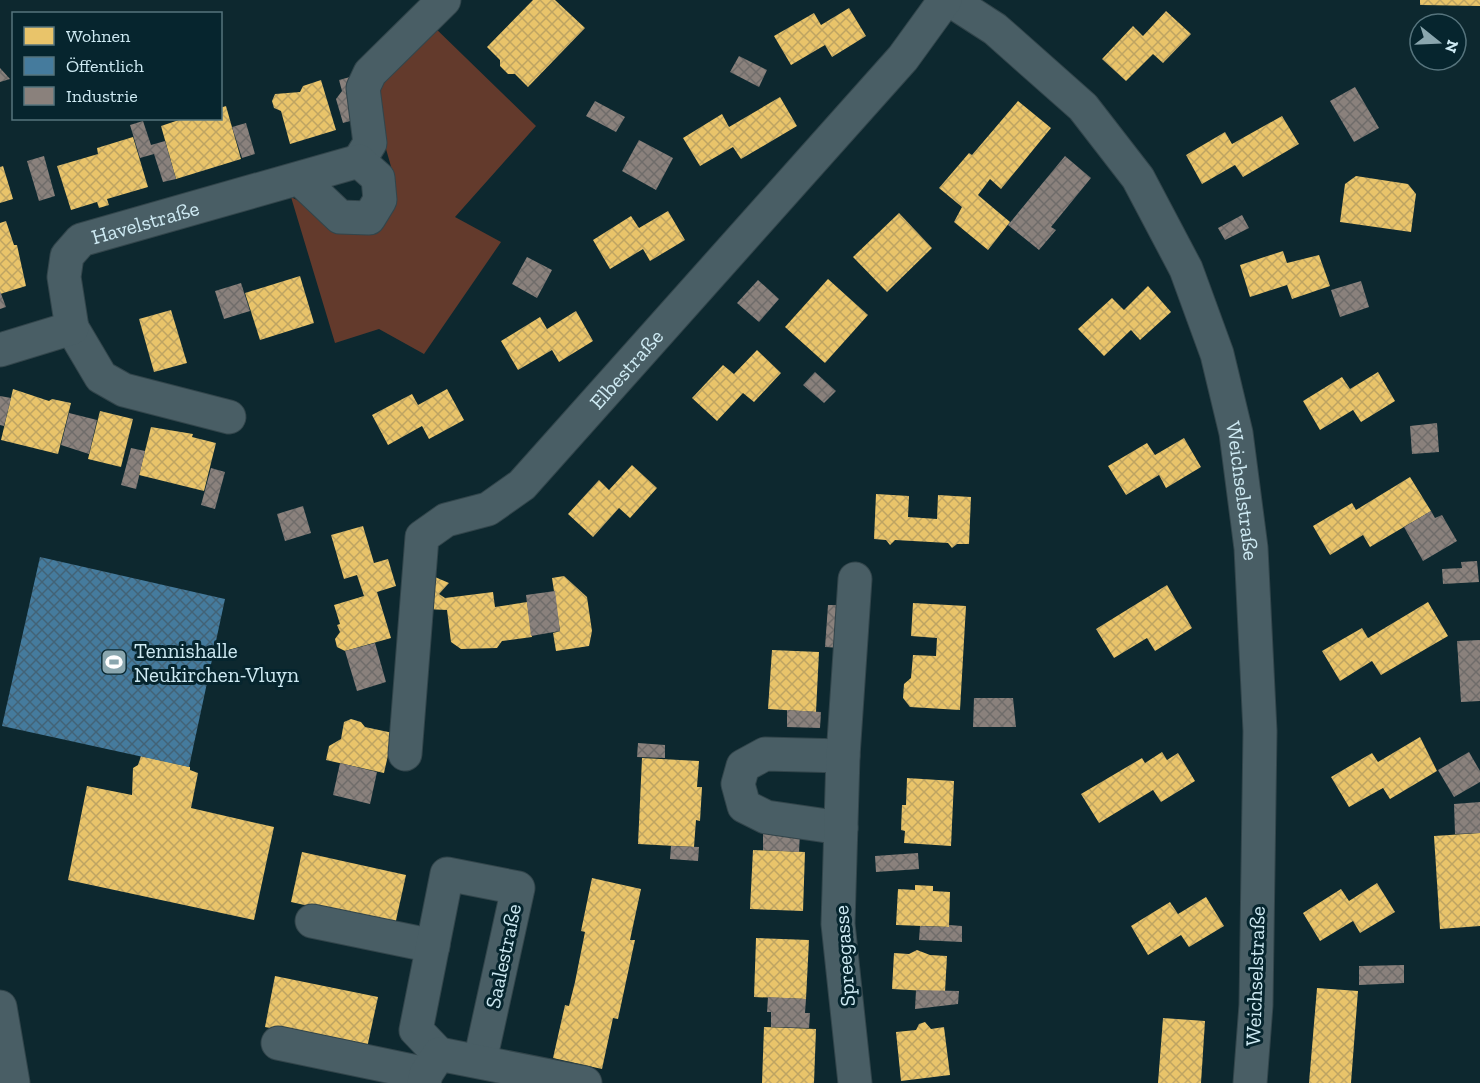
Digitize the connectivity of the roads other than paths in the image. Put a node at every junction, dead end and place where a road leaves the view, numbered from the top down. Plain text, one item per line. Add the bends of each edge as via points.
1 (444, 0) edge
2 (945, 0) edge
3 (950, 0) edge
4 (359, 161) junction
5 (300, 179) junction
6 (72, 328) junction
7 (0, 350) edge
8 (229, 417) dead end
9 (855, 579) dead end
10 (405, 754) dead end
11 (843, 756) junction
12 (841, 828) junction
13 (312, 921) dead end
14 (433, 946) junction
15 (0, 1007) edge
16 (278, 1043) dead end
17 (480, 1061) junction
18 (430, 1071) edge
19 (13, 1083) edge
20 (585, 1083) edge
21 (855, 1083) edge
22 (1250, 1083) edge

1 - 4 street via 370,73 363,88 370,142
2 - 10 street, Elbestraße via 903,58 522,485 488,509 446,519 422,537
3 - 22 street, Weichselstraße via 995,28 1083,107 1138,178 1186,269 1217,354 1236,433 1251,548 1258,708 1256,1005
4 - 5 street, Havelstraße
4 - 5 street via 378,178 380,200 369,218 340,217
5 - 6 street, Havelstraße via 81,240 67,256 64,277
6 - 7 street
6 - 8 street, Havelstraße via 101,377 124,390
9 - 11 street, Spreegasse
11 - 12 street, Spreegasse
11 - 12 street via 765,754 742,766 738,784 744,806 766,817
12 - 21 street, Spreegasse via 838,924
13 - 14 street
14 - 17 street, Saalestraße via 447,874 518,888
14 - 18 street, Saalestraße via 416,1030
15 - 19 street
16 - 18 street
17 - 18 street
17 - 20 street

